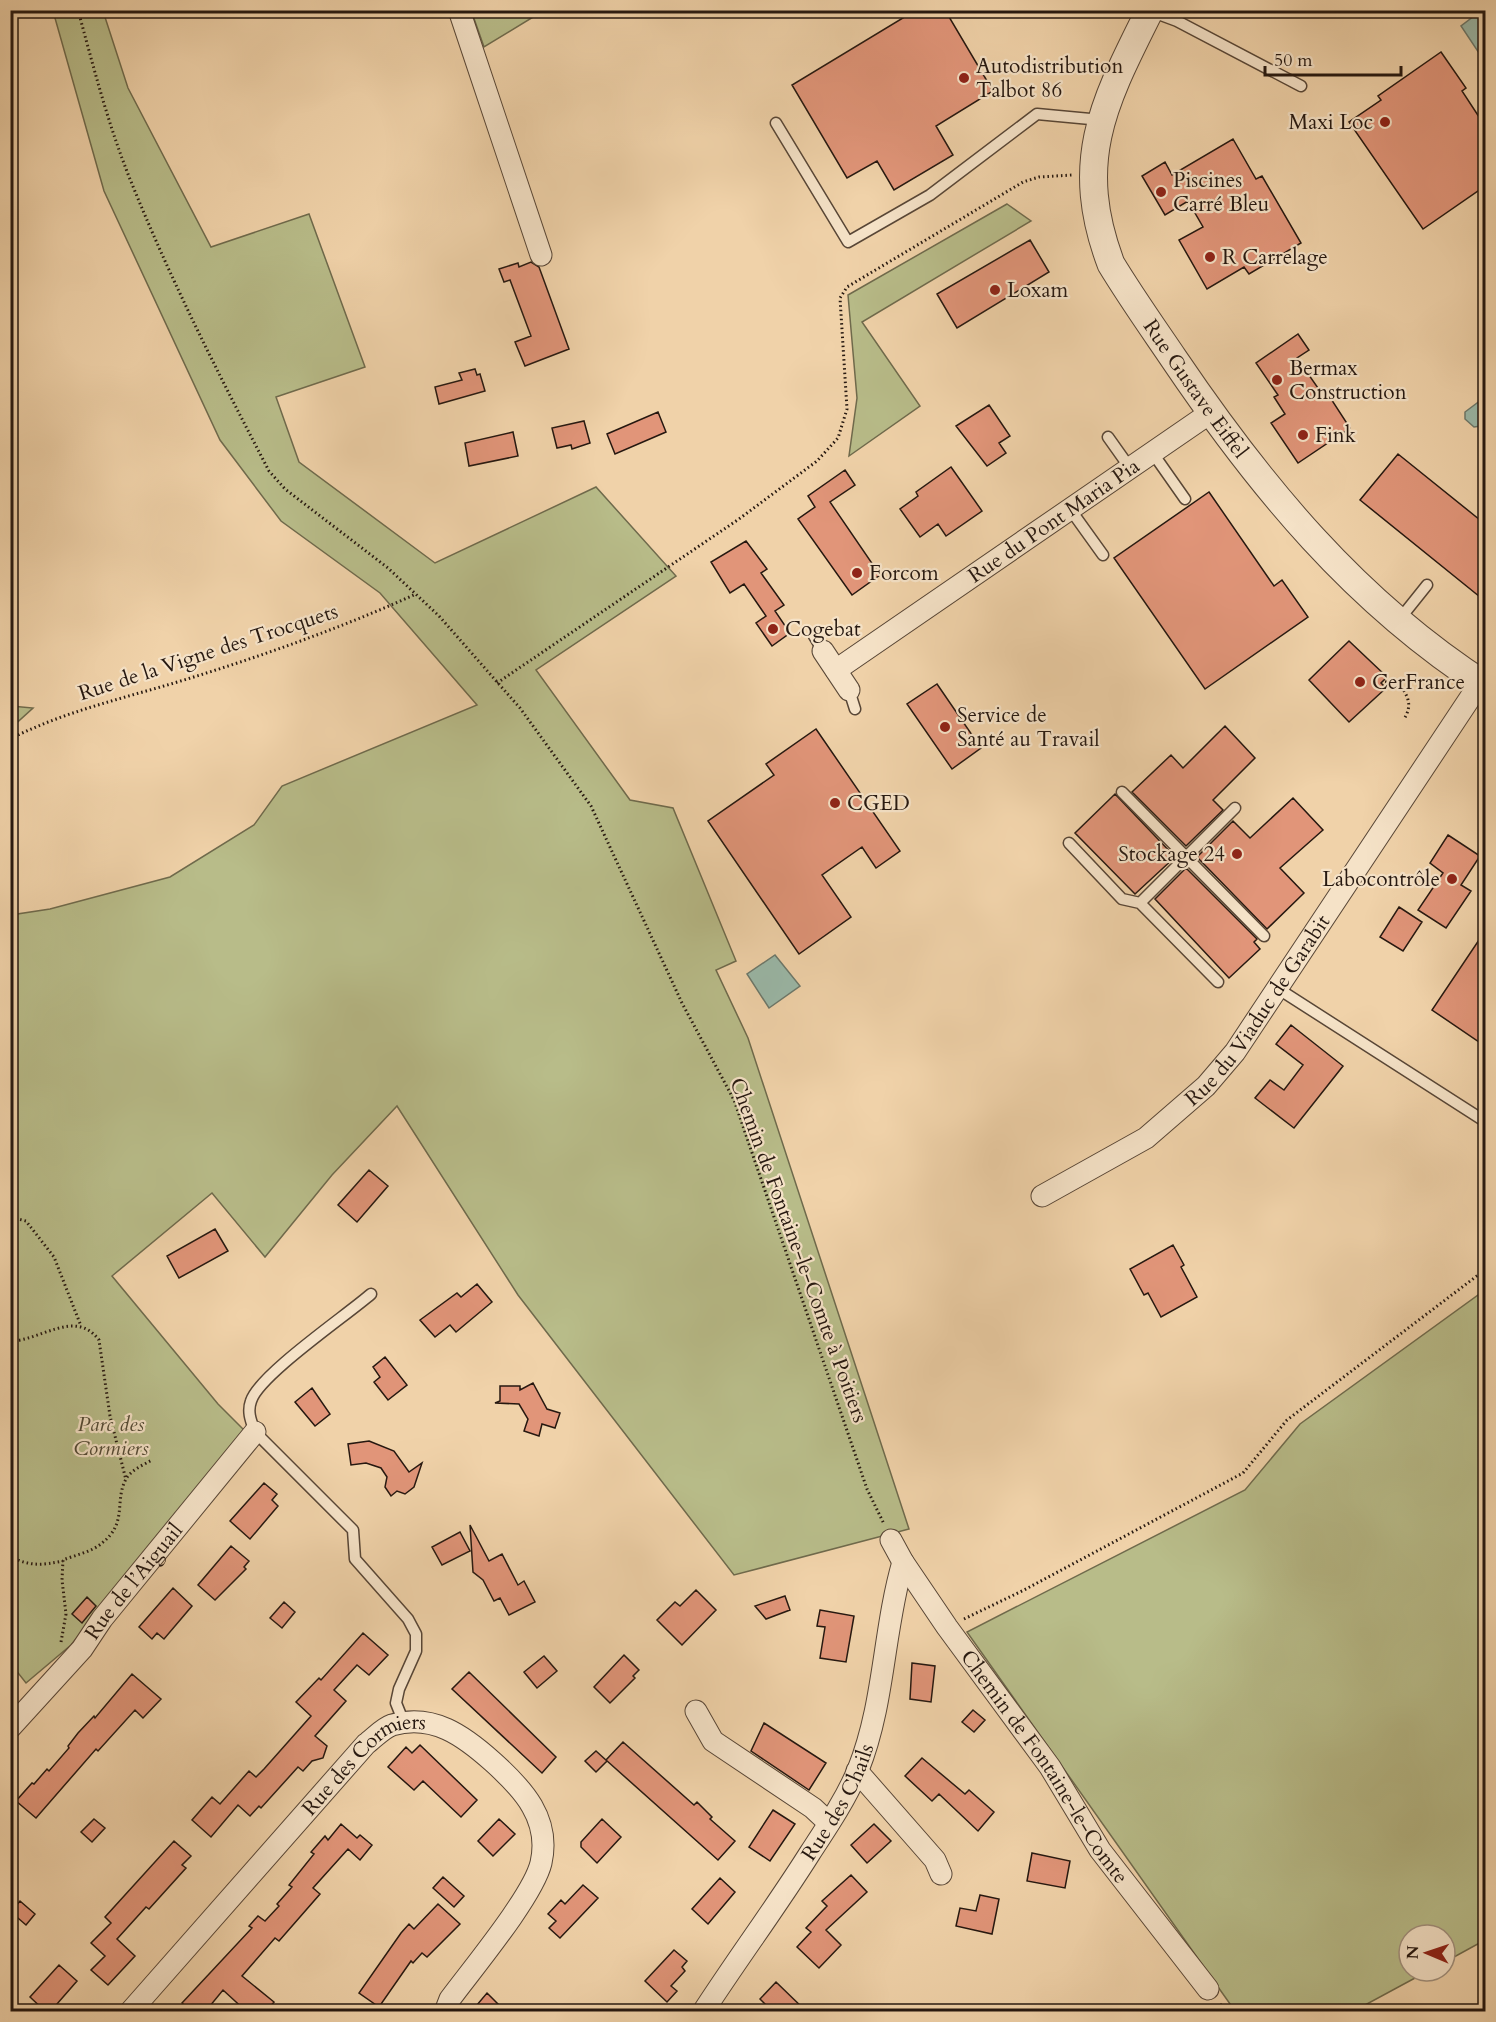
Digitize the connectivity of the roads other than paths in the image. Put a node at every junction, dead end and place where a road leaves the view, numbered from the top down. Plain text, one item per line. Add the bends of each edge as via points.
1 (459, 10) edge
2 (1150, 11) edge
3 (1301, 86) dead end
4 (1101, 120) junction
5 (776, 123) dead end
6 (541, 255) dead end
7 (1210, 413) junction
8 (1108, 437) dead end
9 (1152, 452) junction
10 (1130, 468) junction
11 (1185, 499) dead end
12 (1070, 509) junction
13 (1103, 555) dead end
14 (1427, 585) dead end
15 (1398, 620) junction
16 (819, 644) dead end
17 (836, 670) junction
18 (1484, 681) edge
19 (852, 700) dead end
20 (1122, 792) dead end
21 (1235, 808) dead end
22 (1069, 843) dead end
23 (1186, 857) junction
24 (1140, 903) junction
25 (1264, 936) dead end
26 (1218, 982) dead end
27 (1277, 988) junction
28 (1485, 1122) edge
29 (1042, 1196) dead end
30 (371, 1294) dead end
31 (255, 1432) junction
32 (891, 1540) road end
33 (903, 1562) junction
34 (696, 1711) dead end
35 (404, 1723) junction
36 (10, 1728) edge
37 (857, 1772) junction
38 (829, 1823) junction
39 (941, 1874) dead end
40 (1208, 1989) dead end
41 (130, 2012) edge
42 (445, 2012) edge
43 (703, 2012) edge

1 - 6 street
2 - 3 lane via 1177,21
2 - 4 street, Rue Gustave Eiffel via 1111,89
4 - 5 lane via 1037,114 930,195 848,242
4 - 7 street, Rue Gustave Eiffel via 1094,173 1098,222 1111,264
7 - 9 street, Rue du Pont Maria Pia
7 - 15 street, Rue Gustave Eiffel via 1247,463 1324,552
8 - 10 lane
9 - 10 street, Rue du Pont Maria Pia
9 - 11 lane
10 - 12 street, Rue du Pont Maria Pia
12 - 13 lane
12 - 17 street, Rue du Pont Maria Pia
14 - 15 lane
15 - 18 street, Rue Gustave Eiffel
16 - 17 street
17 - 19 street
18 - 27 street, Rue du Viaduc de Garabit
20 - 23 lane
21 - 23 lane
22 - 24 lane via 1122,898
23 - 24 lane
23 - 25 lane
24 - 26 lane
27 - 28 lane
27 - 29 street, Rue du Viaduc de Garabit via 1235,1052 1175,1116 1116,1157
30 - 31 lane via 260,1386 251,1398 249,1412
31 - 35 lane via 353,1530 355,1559 408,1619 416,1634 416,1651 396,1703
31 - 36 street, Rue de l’Aiguail via 53,1682
32 - 33 street, Chemin de Fontaine-le-Comte
33 - 37 street, Rue des Chails via 892,1598 877,1712
33 - 40 street, Chemin de Fontaine-le-Comte via 1050,1767 1101,1850
34 - 38 street via 713,1741 813,1808
35 - 41 street, Rue des Cormiers via 390,1725 366,1744
35 - 42 street, Rue des Cormiers via 431,1723 467,1739 520,1786 543,1835 541,1863 530,1888 450,1999
37 - 38 street, Rue des Chails
37 - 39 street via 935,1860
38 - 43 street, Rue des Chails

